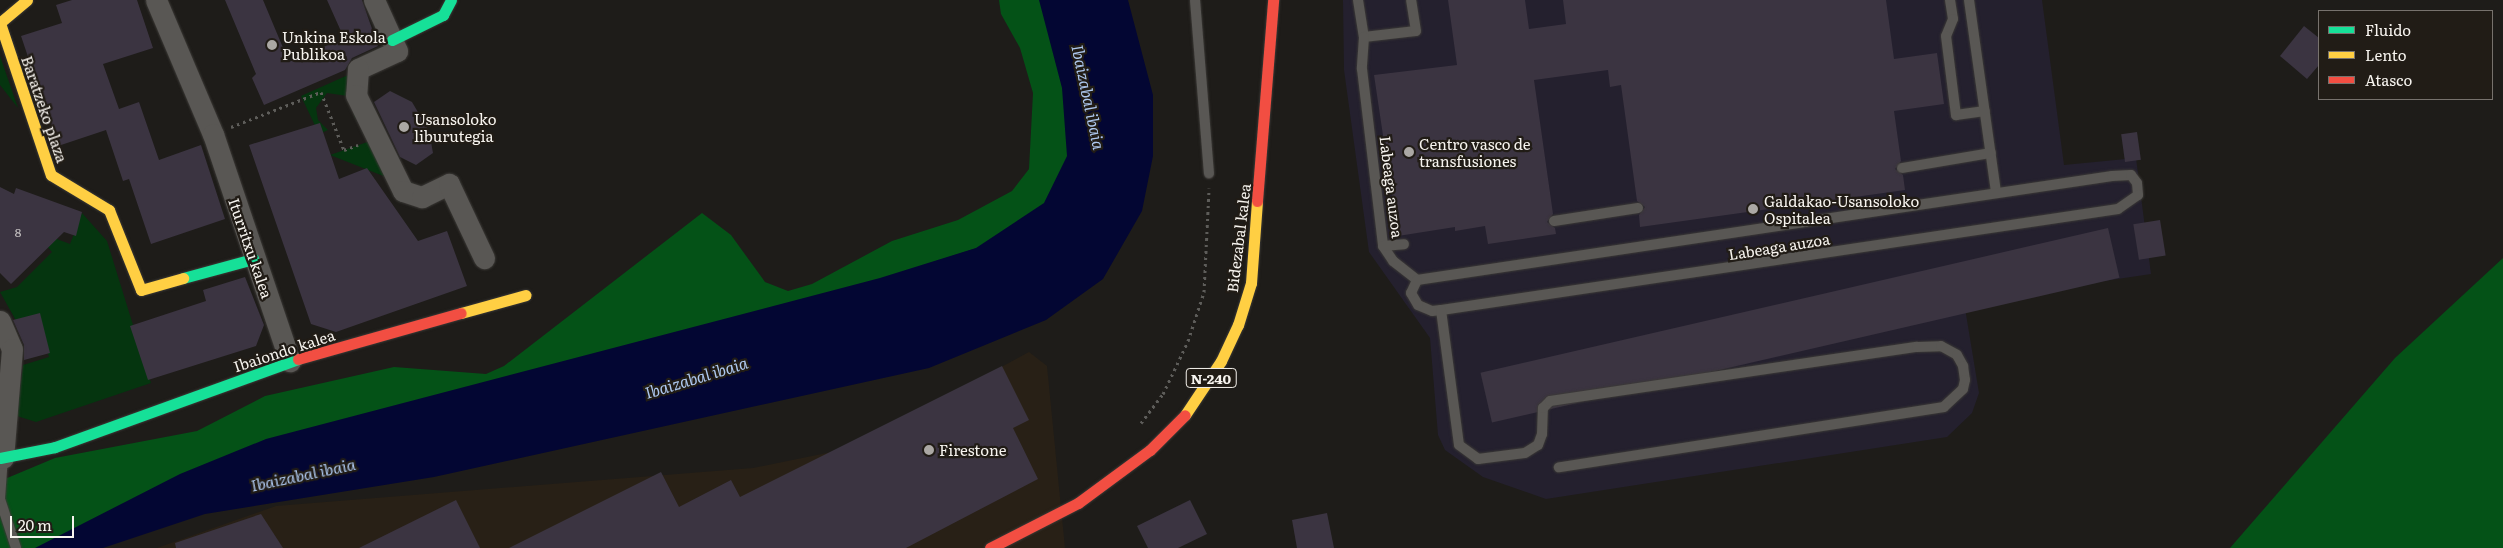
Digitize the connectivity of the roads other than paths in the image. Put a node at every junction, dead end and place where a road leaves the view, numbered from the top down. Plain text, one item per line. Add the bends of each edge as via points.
1 (27, 0) edge
2 (156, 0) edge
3 (374, 0) edge
4 (451, 0) edge
5 (1195, 0) edge
6 (1273, 0) edge
7 (1358, 0) edge
8 (1411, 0) edge
9 (1950, 0) edge
10 (1969, 0) edge
11 (0, 23) edge
12 (1364, 38) junction
13 (395, 46) junction
14 (1985, 111) junction
15 (1991, 153) junction
16 (1902, 168) dead end
17 (1209, 173) road end
18 (1996, 191) junction
19 (1638, 208) dead end
20 (1554, 221) dead end
21 (1404, 244) dead end
22 (1384, 246) junction
23 (484, 258) dead end
24 (253, 259) junction
25 (1417, 280) junction
26 (526, 295) dead end
27 (1441, 310) junction
28 (0, 321) edge
29 (290, 361) junction
30 (1, 458) edge
31 (1560, 467) dead end
32 (0, 499) edge
33 (16, 548) edge
34 (990, 548) edge

1 - 11 main road
2 - 24 street, Iturritxu kalea via 213,134
3 - 13 street
4 - 13 main road via 443,15
5 - 17 lane
6 - 34 main road, Bidezabal kalea / N-240 via 1250,283 1238,324 1221,361 1180,422 1150,450 1078,503
7 - 12 lane, Labeaga auzoa
8 - 12 lane via 1416,31
9 - 14 lane via 1953,19 1946,36 1956,115
10 - 14 lane
11 - 24 main road, Baratzeko plaza via 51,175 109,210 142,290
12 - 22 lane, Labeaga auzoa via 1362,69
13 - 23 street via 358,70 356,95 403,191 422,197 449,184
14 - 15 lane
15 - 16 lane
15 - 18 lane
18 - 25 lane, Labeaga auzoa
18 - 27 lane, Labeaga auzoa via 2131,175 2137,183 2138,195 2118,209
19 - 20 lane
21 - 22 lane
22 - 25 lane, Labeaga auzoa via 1393,261
24 - 29 street, Iturritxu kalea
25 - 27 lane via 1411,293 1418,305 1432,311
26 - 29 main road, Ibaiondo kalea
27 - 31 lane via 1459,445 1478,459 1525,453 1538,445 1542,434 1542,408 1550,401 1917,347 1941,346 1957,355 1963,366 1963,389 1944,407
28 - 30 street via 12,350
29 - 30 main road, Ibaiondo kalea via 55,447
30 - 32 lane
32 - 33 lane

